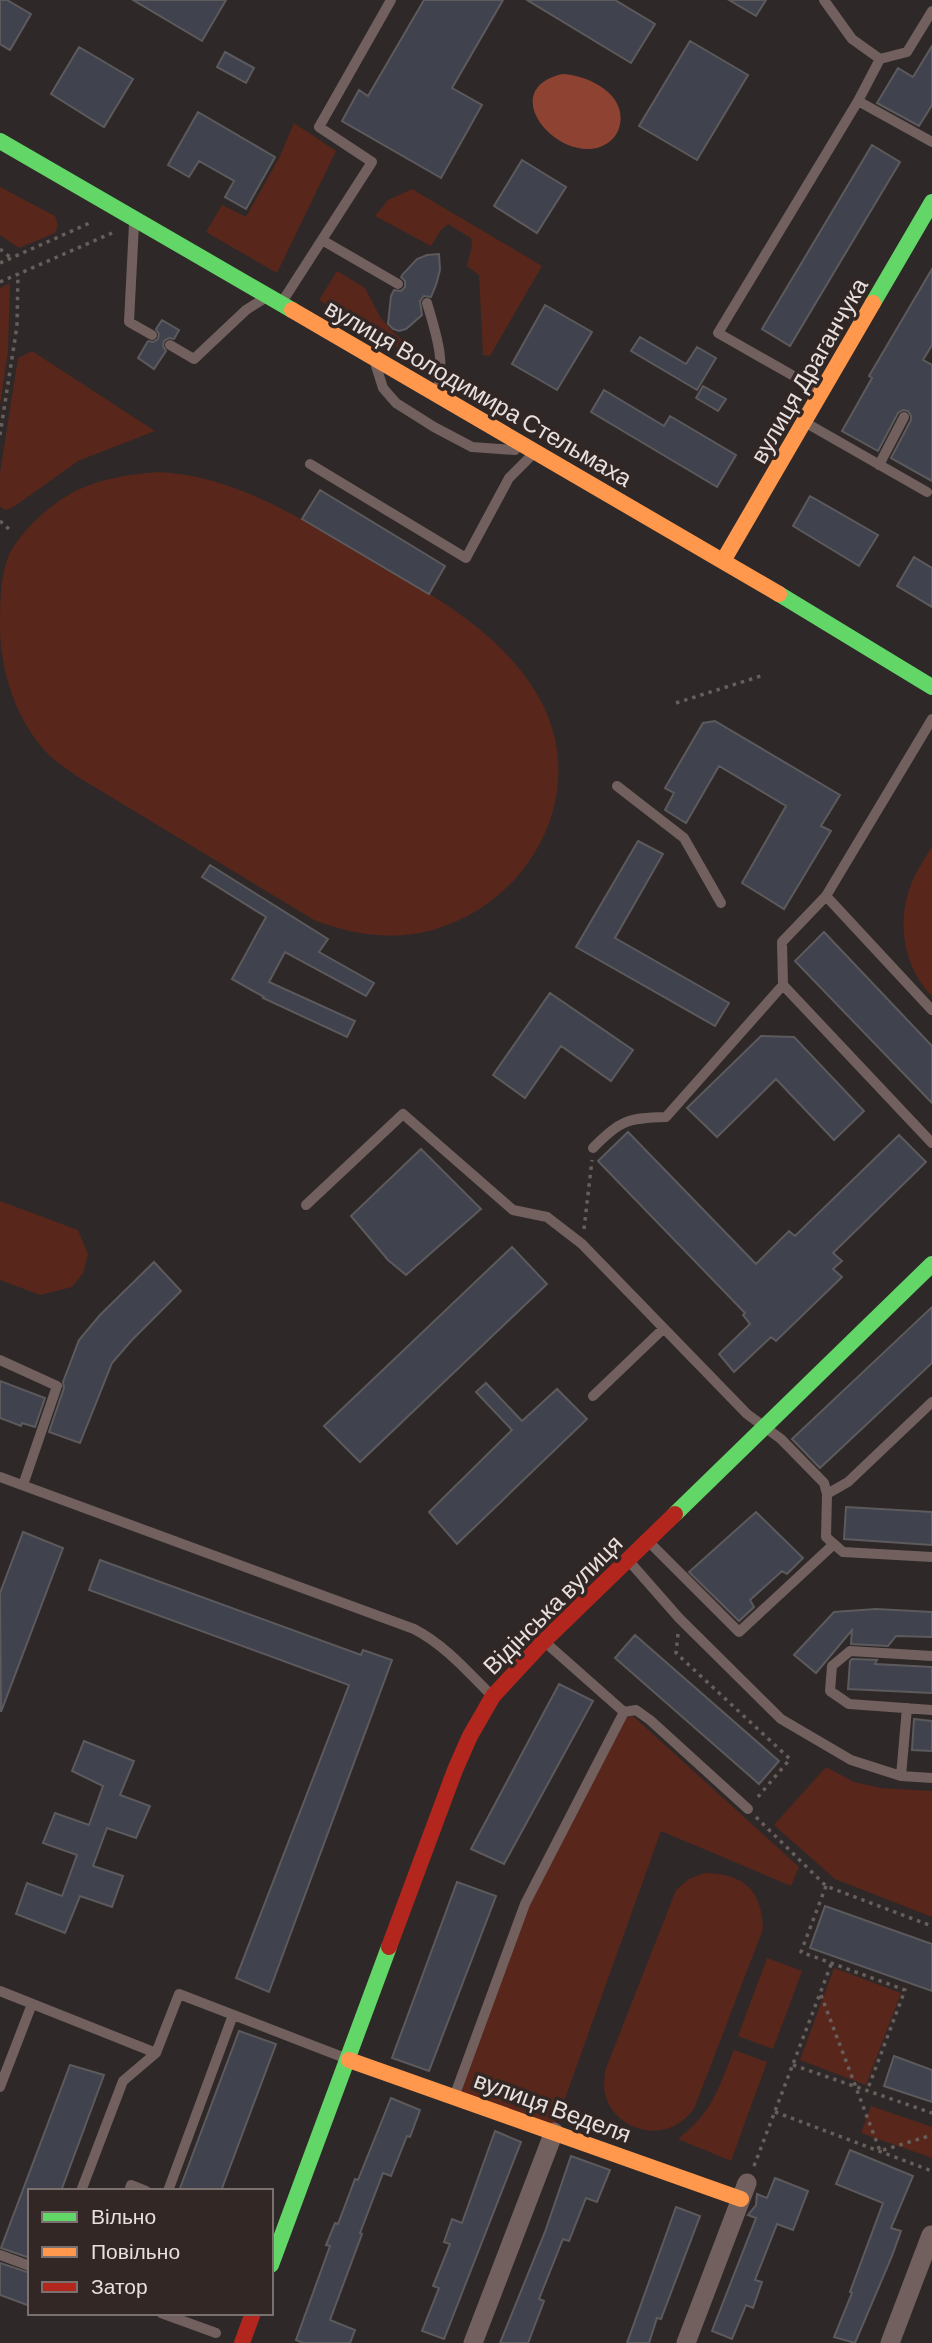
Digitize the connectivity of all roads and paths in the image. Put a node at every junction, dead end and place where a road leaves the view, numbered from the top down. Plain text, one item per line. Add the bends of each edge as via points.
1 (391, 0) edge
2 (824, 0) edge
3 (932, 11) edge
4 (880, 59) junction
5 (858, 101) junction
6 (0, 141) edge
7 (932, 142) edge
8 (932, 202) edge
9 (134, 220) junction
10 (92, 222) dead end
11 (112, 233) dead end
12 (322, 240) junction
13 (0, 249) edge
14 (11, 258) junction
15 (0, 263) edge
16 (18, 274) junction
17 (0, 282) edge
18 (398, 284) dead end
19 (276, 299) junction
20 (427, 303) dead end
21 (152, 335) dead end
22 (170, 345) dead end
23 (373, 356) junction
24 (822, 392) junction
25 (436, 393) junction
26 (904, 417) dead end
27 (804, 422) junction
28 (0, 435) edge
29 (536, 451) junction
30 (310, 464) dead end
31 (879, 465) junction
32 (927, 492) dead end
33 (0, 521) edge
34 (11, 531) dead end
35 (723, 561) junction
36 (764, 675) dead end
37 (932, 687) edge
38 (676, 703) dead end
39 (932, 719) edge
40 (617, 786) dead end
41 (826, 896) junction
42 (721, 903) dead end
43 (783, 985) junction
44 (932, 1010) edge
45 (932, 1143) edge
46 (593, 1148) joint
47 (306, 1205) dead end
48 (582, 1244) junction
49 (932, 1264) edge
50 (663, 1329) junction
51 (0, 1360) edge
52 (593, 1396) dead end
53 (932, 1402) edge
54 (765, 1426) junction
55 (0, 1477) edge
56 (23, 1485) junction
57 (827, 1494) junction
58 (648, 1540) junction
59 (834, 1544) junction
60 (932, 1558) edge
61 (627, 1559) junction
62 (680, 1618) junction
63 (544, 1641) junction
64 (932, 1656) edge
65 (493, 1696) junction
66 (907, 1708) junction
67 (932, 1710) edge
68 (624, 1712) junction
69 (901, 1776) junction
70 (932, 1778) edge
71 (748, 1809) junction
72 (826, 1885) junction
73 (932, 1926) edge
74 (832, 1962) junction
75 (0, 1992) edge
76 (820, 1993) junction
77 (32, 2004) junction
78 (233, 2015) junction
79 (156, 2053) junction
80 (349, 2060) junction
81 (793, 2065) junction
82 (0, 2087) edge
83 (857, 2087) junction
84 (867, 2091) junction
85 (454, 2097) junction
86 (775, 2112) junction
87 (932, 2113) edge
88 (554, 2132) junction
89 (932, 2135) edge
90 (880, 2151) junction
91 (932, 2171) edge
92 (82, 2189) edge
93 (169, 2189) edge
94 (744, 2191) junction
95 (931, 2234) edge
96 (0, 2255) edge
97 (273, 2260) edge
98 (28, 2265) edge
99 (166, 2315) edge
100 (252, 2315) edge
101 (216, 2333) dead end
102 (243, 2343) edge
103 (473, 2343) edge
104 (686, 2343) edge
105 (890, 2343) edge

1 - 12 lane via 318,127 372,162
2 - 4 lane via 852,39
3 - 4 lane via 907,52
4 - 5 lane
5 - 7 lane
5 - 24 lane via 718,333
6 - 9 main road, вулиця Володимира Стельмаха
8 - 24 main road, вулиця Драганчука
9 - 19 main road, вулиця Володимира Стельмаха
9 - 21 lane via 129,322
10 - 14 path
11 - 16 path
12 - 18 lane
12 - 19 lane
13 - 14 path
14 - 15 path
16 - 17 path
16 - 28 path via 17,326
19 - 22 lane via 246,310 194,359
19 - 23 main road, вулиця Володимира Стельмаха
20 - 25 lane via 441,354 442,377
23 - 25 main road, вулиця Володимира Стельмаха
23 - 29 lane via 383,388 434,427 472,447
24 - 27 main road, вулиця Драганчука
25 - 29 main road, вулиця Володимира Стельмаха
26 - 31 lane
27 - 31 lane
27 - 35 main road, вулиця Драганчука
29 - 30 lane via 509,478 466,558
29 - 35 main road, вулиця Володимира Стельмаха
31 - 32 lane
33 - 34 path
35 - 37 main road, вулиця Володимира Стельмаха
36 - 38 path
39 - 41 lane
40 - 42 lane via 684,838
41 - 43 lane via 782,942
41 - 44 lane
43 - 45 lane
43 - 46 lane via 666,1117 633,1118 612,1128
46 - 48 path
47 - 48 lane via 402,1114 513,1210 547,1217
48 - 50 lane
49 - 54 main road, Відінська вулиця
50 - 52 lane
50 - 54 lane
51 - 56 lane via 57,1386
53 - 57 lane via 848,1482
54 - 57 lane via 824,1483
54 - 58 main road, Відінська вулиця
55 - 56 lane
56 - 65 lane via 414,1629 445,1649
57 - 59 lane via 826,1537
58 - 59 lane via 739,1632
58 - 61 main road, Відінська вулиця
59 - 60 lane via 843,1552
61 - 62 lane
61 - 63 main road, Відінська вулиця
62 - 69 lane via 781,1719 851,1760
62 - 71 path via 676,1653 790,1759
63 - 65 main road, Відінська вулиця
63 - 68 lane
64 - 66 lane via 850,1651 832,1666 830,1691 849,1704
65 - 80 main road, Відінська вулиця via 455,1770
66 - 67 lane
66 - 69 lane
68 - 71 lane via 636,1710 650,1720
68 - 85 lane via 525,1904
69 - 70 lane
71 - 72 path
72 - 73 path
72 - 74 path via 802,1952
74 - 76 path
74 - 84 path via 905,1990
75 - 77 lane
76 - 81 path
76 - 83 path
77 - 79 lane
77 - 82 lane
78 - 79 lane via 180,1994
78 - 80 lane
78 - 93 lane
79 - 92 lane via 123,2081
80 - 85 main road, вулиця Веделя
80 - 97 main road, Відінська вулиця
81 - 83 path
81 - 86 path
83 - 84 path
83 - 90 path
84 - 87 path
85 - 88 main road, вулиця Веделя
86 - 90 path
86 - 94 path
88 - 94 main road, вулиця Веделя
88 - 103 street
89 - 90 path
90 - 91 path
94 - 104 street
95 - 105 street
96 - 98 lane
99 - 101 lane
100 - 102 main road

